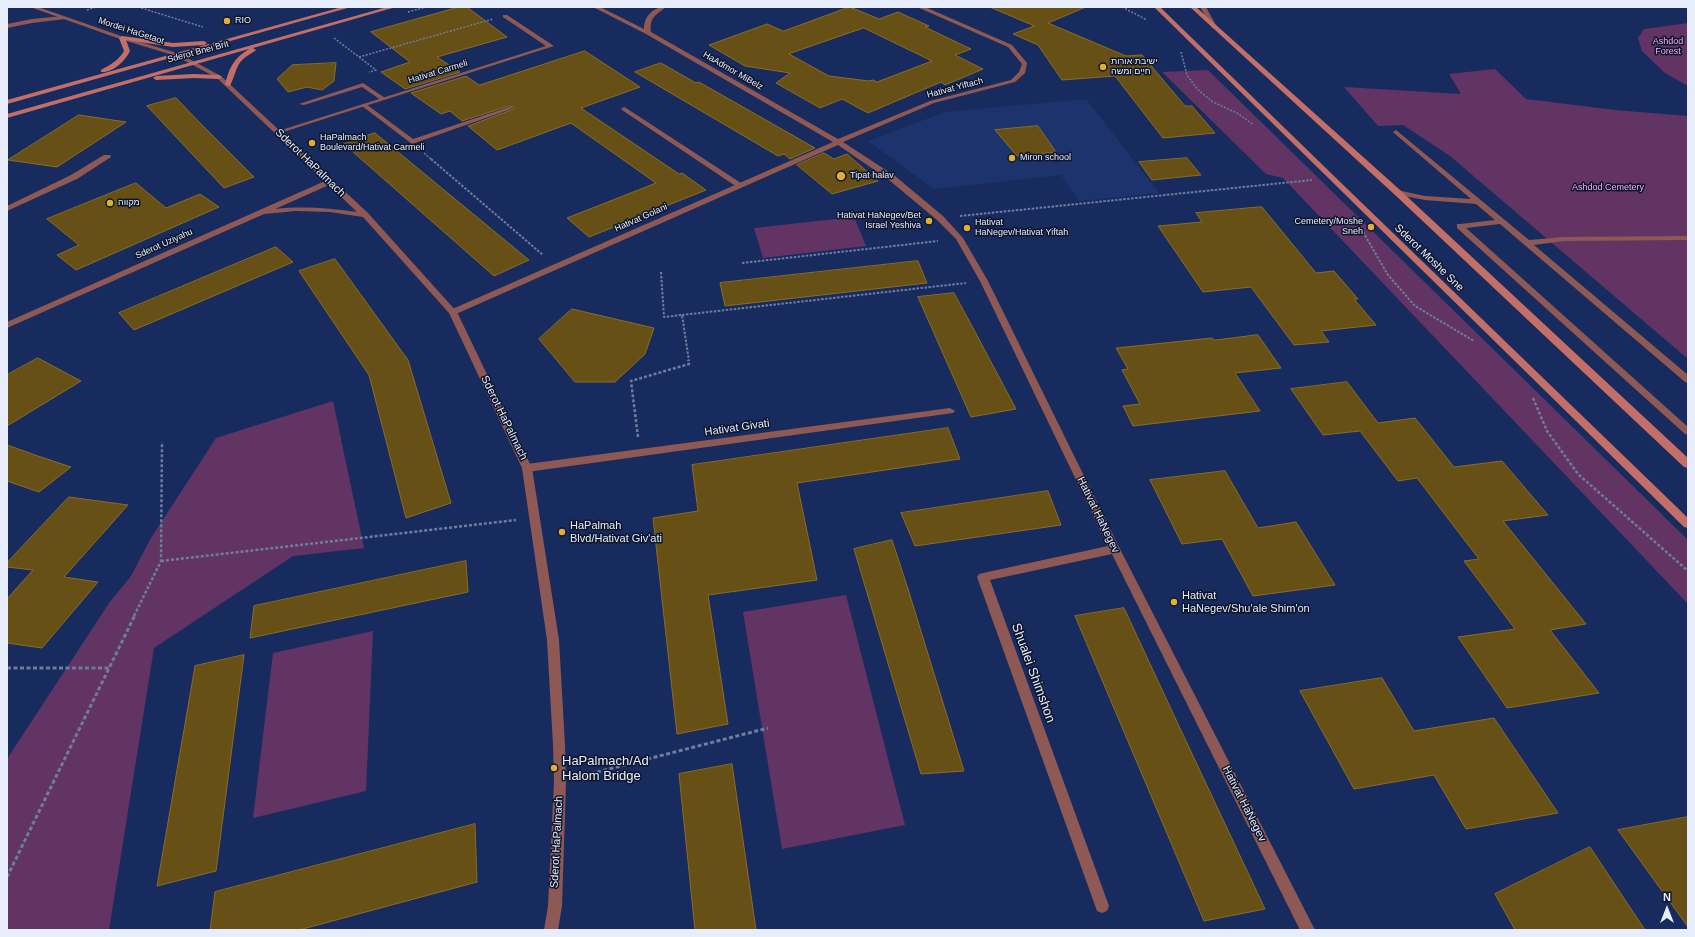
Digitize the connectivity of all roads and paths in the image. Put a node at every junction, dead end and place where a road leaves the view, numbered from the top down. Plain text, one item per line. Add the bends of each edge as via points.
1 (35, 7) edge
2 (138, 7) edge
3 (348, 7) edge
4 (393, 7) edge
5 (596, 7) edge
6 (663, 7) edge
7 (920, 7) edge
8 (1122, 7) edge
9 (1157, 7) edge
10 (1193, 7) edge
11 (1203, 7) edge
12 (505, 16) joint
13 (63, 18) junction
14 (1152, 22) dead end
15 (7, 26) edge
16 (204, 27) dead end
17 (1214, 27) junction
18 (648, 33) junction
19 (330, 35) dead end
20 (122, 38) junction
21 (237, 38) junction
22 (273, 41) junction
23 (1180, 51) dead end
24 (178, 55) junction
25 (359, 57) junction
26 (194, 62) junction
27 (364, 73) dead end
28 (219, 77) junction
29 (132, 80) junction
30 (80, 81) junction
31 (228, 85) junction
32 (383, 99) junction
33 (7, 102) edge
34 (302, 104) dead end
35 (364, 105) junction
36 (511, 108) dead end
37 (624, 109) dead end
38 (7, 116) edge
39 (1255, 126) dead end
40 (278, 132) junction
41 (1396, 132) dead end
42 (412, 142) junction
43 (838, 142) junction
44 (107, 157) dead end
45 (1305, 174) dead end
46 (1331, 178) junction
47 (1310, 180) junction
48 (328, 182) junction
49 (740, 185) junction
50 (1316, 185) dead end
51 (1397, 192) junction
52 (1478, 202) junction
53 (7, 209) edge
54 (255, 214) junction
55 (365, 215) junction
56 (940, 218) junction
57 (1502, 222) junction
58 (1358, 227) dead end
59 (959, 238) junction
60 (1688, 238) edge
61 (1527, 243) junction
62 (742, 263) dead end
63 (556, 266) junction
64 (661, 272) dead end
65 (984, 280) junction
66 (452, 312) junction
67 (682, 315) junction
68 (7, 325) edge
69 (1480, 344) dead end
70 (1688, 380) edge
71 (1530, 391) dead end
72 (950, 411) dead end
73 (1688, 432) edge
74 (162, 442) dead end
75 (639, 453) junction
76 (1688, 464) edge
77 (527, 468) junction
78 (534, 518) junction
79 (1688, 524) edge
80 (1115, 549) junction
81 (161, 561) junction
82 (1688, 571) edge
83 (7, 668) edge
84 (109, 668) junction
85 (768, 728) dead end
86 (560, 782) junction
87 (7, 877) edge
88 (1102, 906) dead end
89 (551, 930) edge
90 (1308, 930) edge

1 - 13 street, Mordei HaGetaot
2 - 16 path
3 - 21 main road, Sderot Bnei Brit
4 - 22 main road, Sderot Bnei Brit
5 - 18 street, HaAdmor MiBelz
6 - 18 street via 649,17 646,23
7 - 43 street, Hativat Yiftach via 1010,46 1025,64 1022,73 1013,81 932,102
8 - 14 path
9 - 46 main road, Sderot Moshe Sne
10 - 17 main road
11 - 17 street
12 - 25 path
12 - 32 street, Hativat Carmeli via 551,46
13 - 15 street
13 - 20 street, Mordei HaGetaot
17 - 51 main road
18 - 43 street, HaAdmor MiBelz
19 - 25 path
20 - 21 main road via 173,45
20 - 24 street, Mordei HaGetaot
20 - 30 main road via 127,52 120,61 107,70
21 - 24 main road, Sderot Bnei Brit
22 - 26 main road, Sderot Bnei Brit
22 - 31 main road via 238,59 233,64
23 - 39 path via 1187,76 1197,89 1213,102 1237,113
24 - 26 street, Sderot HaPalmach
24 - 30 main road, Sderot Bnei Brit
25 - 27 path via 376,70
26 - 28 street, Sderot HaPalmach
26 - 29 main road, Sderot Bnei Brit
28 - 29 main road via 176,76
28 - 31 street, Sderot HaPalmach
29 - 38 main road, Sderot Bnei Brit
30 - 33 main road, Sderot Bnei Brit
31 - 40 street, Sderot HaPalmach
32 - 34 street via 363,84
32 - 35 street, Hativat Carmeli
35 - 40 street, Hativat Carmeli
35 - 42 street
36 - 42 street
37 - 49 street
40 - 48 street, Sderot HaPalmach
41 - 52 street
42 - 63 path
43 - 49 street, Hativat Golani
43 - 56 street, Hativat HaNegev via 892,178
44 - 53 street via 74,177
45 - 47 path
46 - 47 path
46 - 79 main road, Sderot Moshe Sne
47 - 50 path
47 - 56 path
48 - 54 street, Sderot Uziyahu
48 - 55 street, Sderot HaPalmach
49 - 63 street, Hativat Golani
51 - 52 street via 1425,198
51 - 76 main road
52 - 57 street
54 - 55 street via 296,209
54 - 68 street, Sderot Uziyahu
55 - 66 street, Sderot HaPalmach
56 - 59 street, Hativat HaNegev
57 - 61 street
57 - 73 street via 1460,226
58 - 69 path via 1364,232 1388,275 1415,306
59 - 62 path
59 - 65 street, Hativat HaNegev
60 - 61 street via 1564,239
61 - 70 street
63 - 66 street, Hativat Golani
64 - 67 path via 664,317
65 - 67 path
65 - 80 street, Hativat HaNegev
66 - 77 street, Sderot HaPalmach
67 - 75 path via 689,364 631,381
71 - 82 path via 1547,431 1578,474
72 - 75 street, Hativat Givati
74 - 81 path
75 - 77 street, Hativat Givati
77 - 78 street, Sderot HaPalmach
78 - 81 path
78 - 86 street, Sderot HaPalmach via 553,640
80 - 88 street, Shualei Shimshon via 983,577
80 - 90 street, Hativat HaNegev
81 - 84 path
83 - 84 path
84 - 87 path
85 - 86 path
86 - 89 street, Sderot HaPalmach via 555,906

